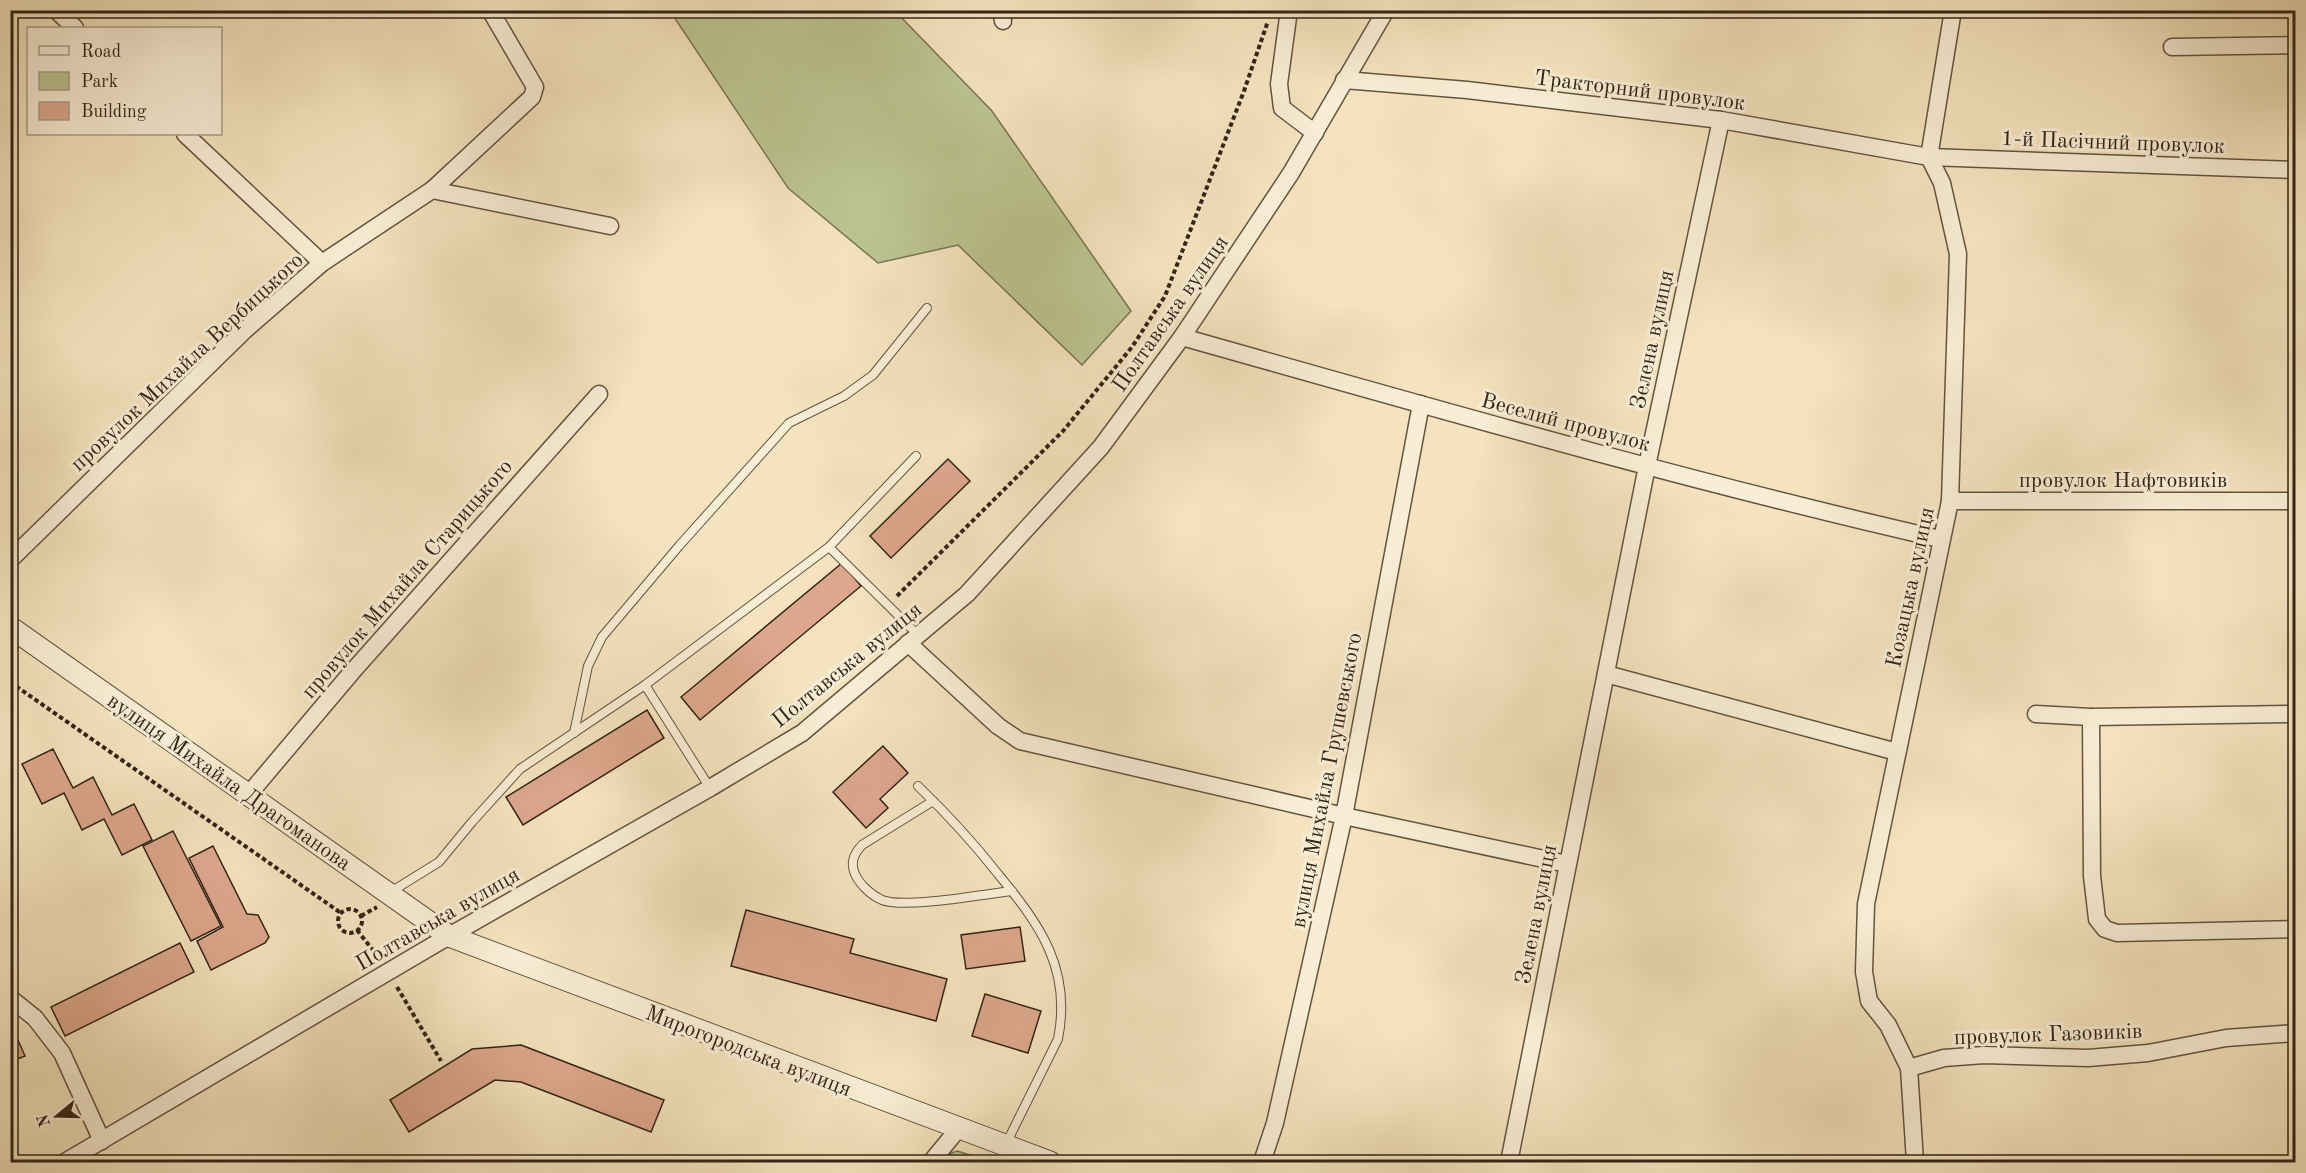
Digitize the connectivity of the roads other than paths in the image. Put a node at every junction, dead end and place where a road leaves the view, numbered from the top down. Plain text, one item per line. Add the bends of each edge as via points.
1 (56, 10) edge
2 (490, 10) edge
3 (1289, 10) edge
4 (1386, 10) edge
5 (1953, 10) edge
6 (74, 27) edge
7 (2295, 45) edge
8 (2172, 47) dead end
9 (1344, 80) junction
10 (1721, 120) junction
11 (1315, 133) junction
12 (186, 135) edge
13 (1929, 157) junction
14 (2295, 170) edge
15 (432, 190) junction
16 (610, 226) dead end
17 (322, 263) junction
18 (927, 308) dead end
19 (1182, 337) junction
20 (599, 394) dead end
21 (1421, 405) junction
22 (916, 456) dead end
23 (1647, 466) junction
24 (1950, 501) junction
25 (2295, 501) edge
26 (1940, 539) junction
27 (829, 547) junction
28 (10, 560) edge
29 (10, 627) edge
30 (913, 639) junction
31 (1606, 674) junction
32 (645, 685) junction
33 (2036, 714) dead end
34 (2295, 714) edge
35 (2091, 717) junction
36 (574, 733) junction
37 (1897, 752) junction
38 (918, 786) dead end
39 (710, 788) junction
40 (249, 794) junction
41 (933, 801) junction
42 (1344, 816) junction
43 (1567, 864) junction
44 (1012, 891) junction
45 (389, 894) junction
46 (2295, 929) edge
47 (449, 936) junction
48 (10, 998) edge
49 (2295, 1033) edge
50 (1909, 1068) junction
51 (959, 1128) junction
52 (102, 1141) junction
53 (1005, 1145) junction
54 (65, 1162) edge
55 (931, 1162) edge
56 (1050, 1162) edge
57 (1262, 1162) edge
58 (1509, 1162) edge
59 (1915, 1162) edge

1 - 6 street
2 - 15 street, провулок Михайла Вербицького via 535,87 532,97
3 - 11 street via 1279,84 1282,108
4 - 9 street, Полтавська вулиця
5 - 13 street
7 - 8 street
9 - 10 street, Тракторний провулок via 1467,90
9 - 11 street, Полтавська вулиця
10 - 13 street, Тракторний провулок
10 - 23 street, Зелена вулиця
11 - 19 street, Полтавська вулиця
12 - 17 street
13 - 14 street, 1-й Пасічний провулок
13 - 24 street, Козацька вулиця via 1942,183 1958,254
15 - 16 street
15 - 17 street, провулок Михайла Вербицького
17 - 28 street, провулок Михайла Вербицького via 245,330
18 - 36 lane via 873,375 844,396 789,423 602,637 588,666
19 - 21 street, Веселий провулок
19 - 30 street, Полтавська вулиця via 1101,447 967,594
20 - 40 street, провулок Михайла Старицького
21 - 23 street, Веселий провулок
21 - 42 street, вулиця Михайла Грушевського
22 - 27 lane
23 - 26 street, Веселий провулок
23 - 31 street, Зелена вулиця
24 - 25 street, провулок Нафтовиків
24 - 26 street, Козацька вулиця
26 - 37 street, Козацька вулиця
27 - 30 lane via 888,605
27 - 32 lane
29 - 40 street, вулиця Михайла Драгоманова
30 - 39 street, Полтавська вулиця via 802,733
30 - 42 street via 998,726 1020,741
31 - 37 street
31 - 43 street, Зелена вулиця
32 - 36 lane
32 - 39 lane
33 - 35 street
34 - 35 street
35 - 46 street via 2092,876 2097,919 2105,929 2118,933
36 - 45 lane via 520,769 439,862
37 - 50 street, Козацька вулиця via 1866,904 1863,972 1869,1001 1888,1025
38 - 41 lane
39 - 47 street, Полтавська вулиця
40 - 45 street, вулиця Михайла Драгоманова
41 - 44 lane via 965,832
41 - 44 lane via 862,845 854,855 856,877 868,892 883,900 906,903
42 - 43 street
42 - 57 street, вулиця Михайла Грушевського via 1275,1123
43 - 58 street, Зелена вулиця
44 - 53 lane via 1034,918 1054,963 1061,993 1061,1024 1058,1039
45 - 47 street, вулиця Михайла Драгоманова
47 - 51 street, Мирогородська вулиця
47 - 52 street, Полтавська вулиця
48 - 52 street via 34,1018 62,1053
49 - 50 street, провулок Газовиків via 2226,1038 2148,1053 2100,1057 1944,1058
50 - 59 street, Козацька вулиця
51 - 53 street, Мирогородська вулиця
51 - 55 street
52 - 54 street, Полтавська вулиця
53 - 56 street, Мирогородська вулиця

